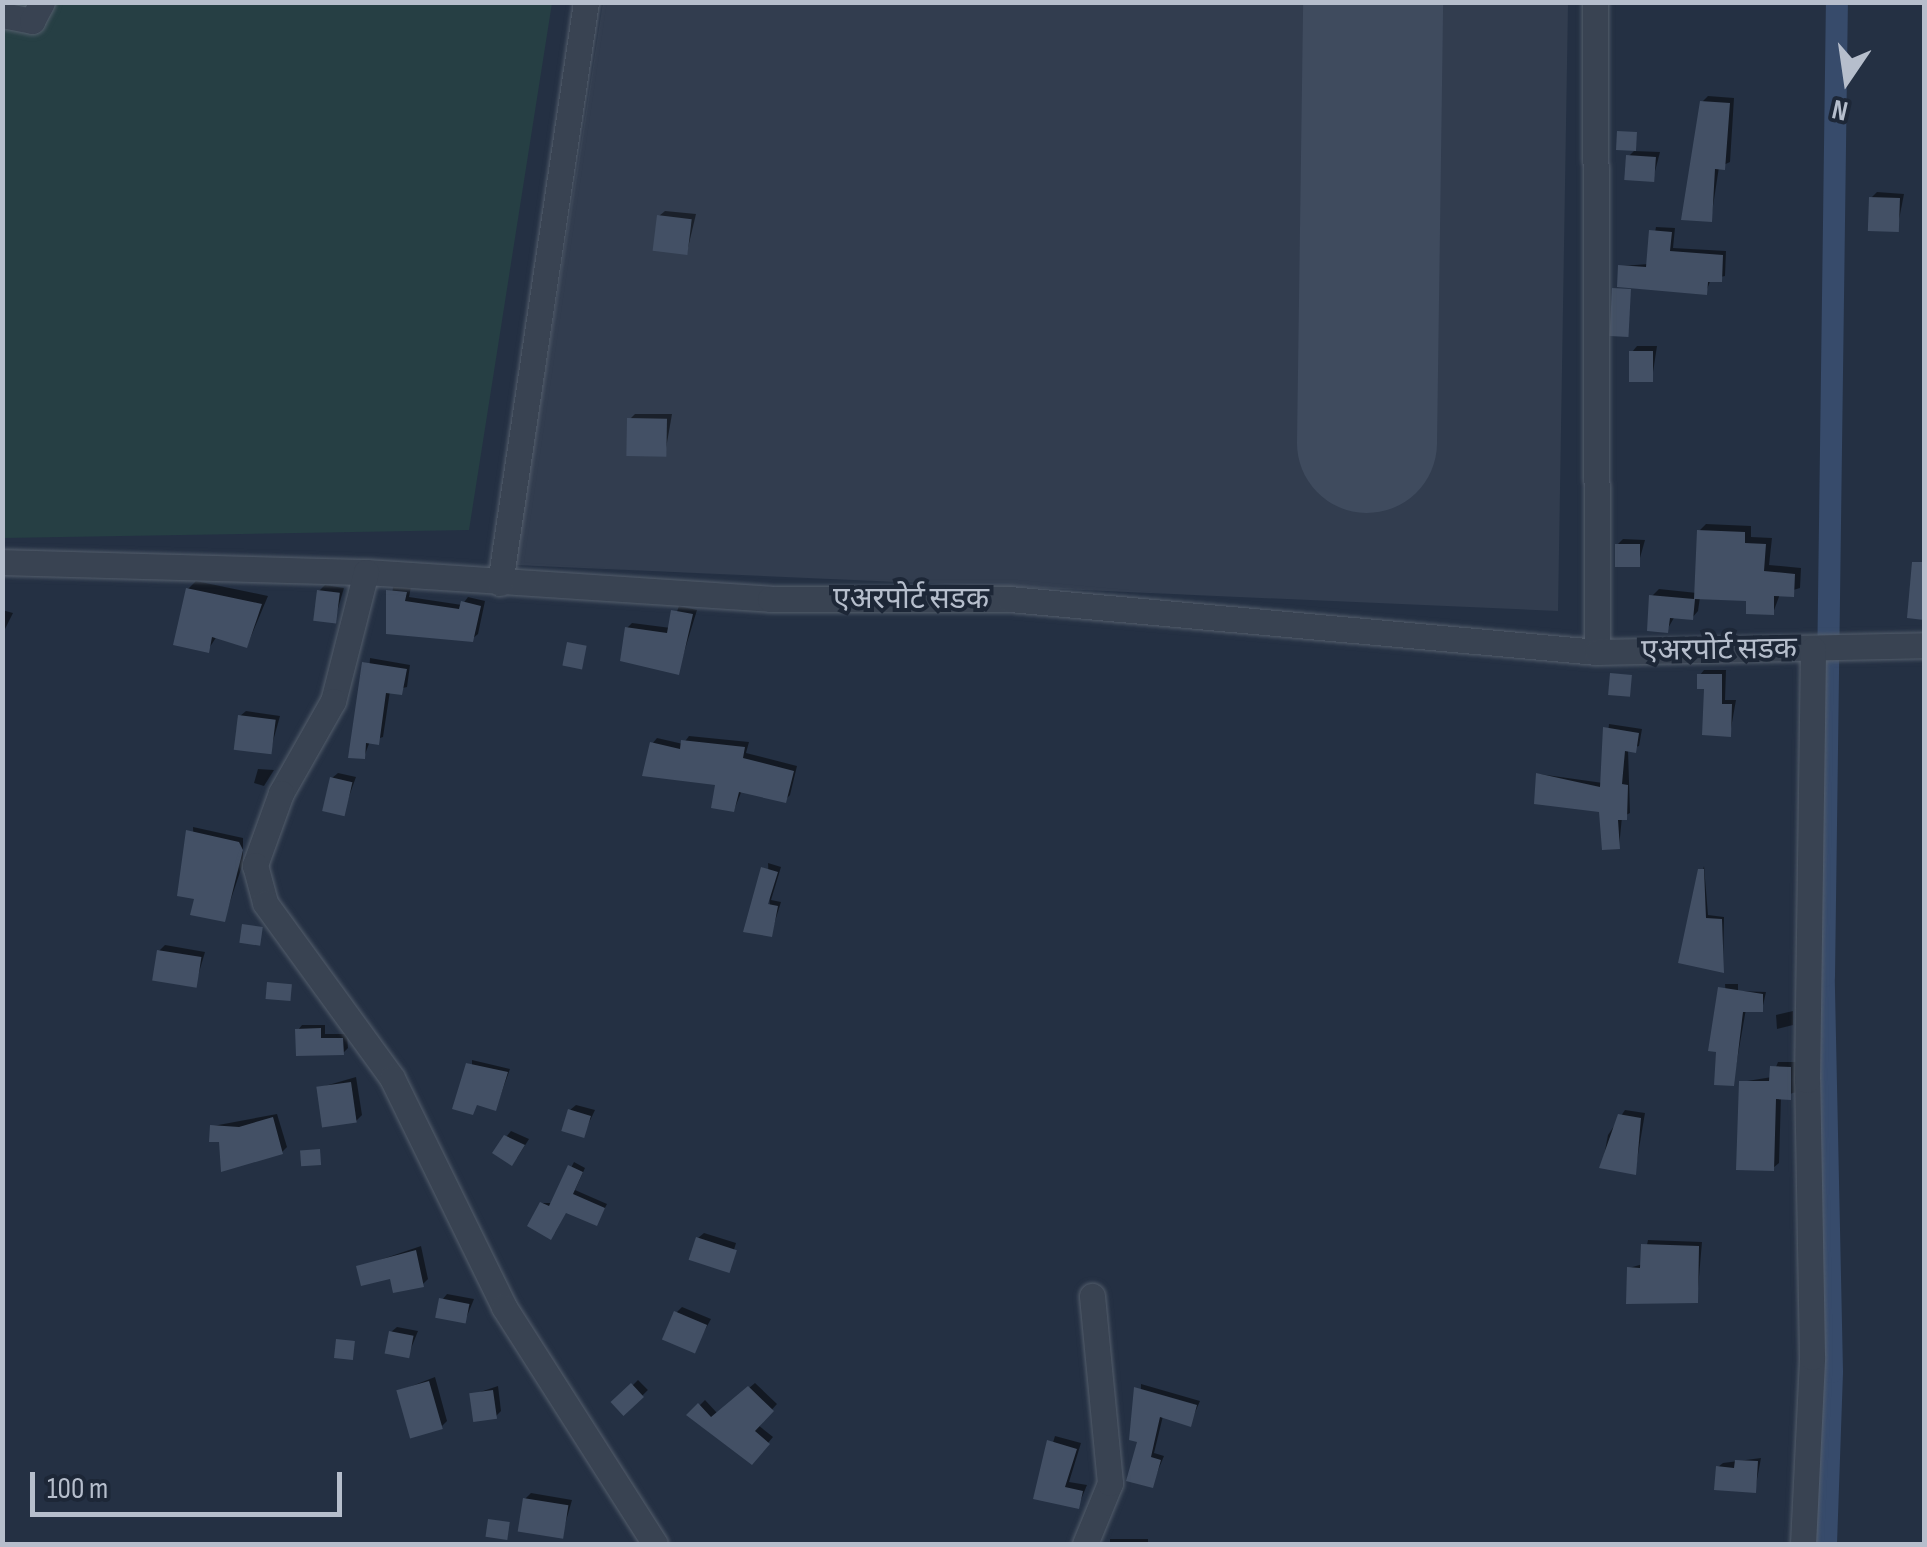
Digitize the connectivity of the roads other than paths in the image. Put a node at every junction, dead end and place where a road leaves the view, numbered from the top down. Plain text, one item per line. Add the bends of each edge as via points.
1 (42, 2) edge
2 (586, 2) edge
3 (1595, 2) edge
4 (2, 16) edge
5 (2, 562) edge
6 (366, 572) junction
7 (500, 583) junction
8 (1924, 645) edge
9 (1825, 649) junction
10 (1597, 652) junction
11 (1092, 1296) dead end
12 (656, 1544) edge
13 (1085, 1544) edge
14 (1802, 1544) edge

1 - 4 street via 32,20
2 - 7 street
3 - 10 street
5 - 6 street, एअरपोर्ट सडक
6 - 7 street, एअरपोर्ट सडक
6 - 12 street via 333,701 281,793 255,866 264,903 392,1078 504,1307
7 - 10 street, एअरपोर्ट सडक via 770,599 1009,599
8 - 9 street, एअरपोर्ट सडक
9 - 10 street, एअरपोर्ट सडक
9 - 14 street via 1807,1080 1812,1357
11 - 13 street via 1110,1483

